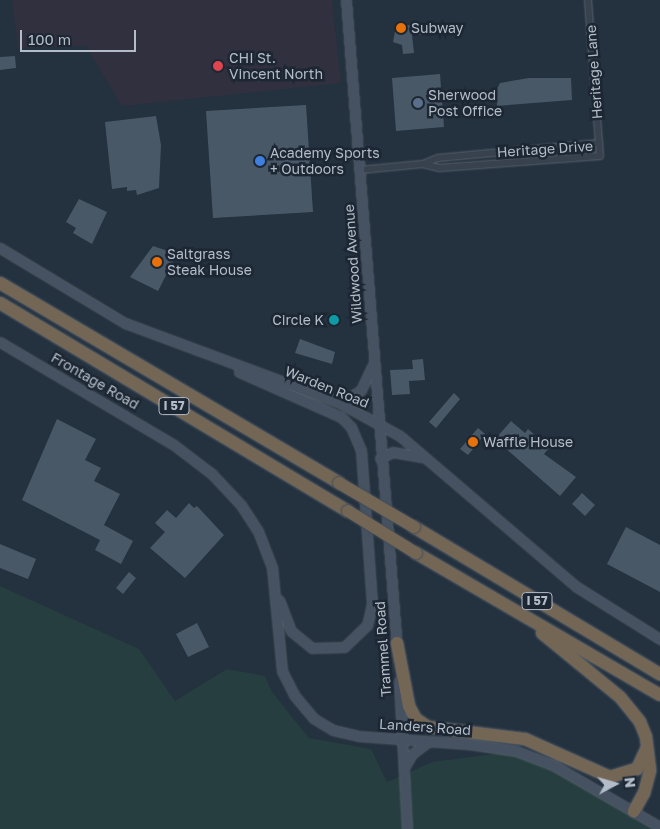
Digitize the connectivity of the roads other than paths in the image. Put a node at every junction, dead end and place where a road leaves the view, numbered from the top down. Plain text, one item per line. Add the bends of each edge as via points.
1 (346, 0) edge
2 (588, 0) edge
3 (599, 143) junction
4 (422, 164) junction
5 (360, 170) junction
6 (0, 248) edge
7 (0, 283) edge
8 (0, 303) edge
9 (0, 342) edge
10 (208, 357) junction
11 (374, 361) junction
12 (331, 400) junction
13 (378, 424) junction
14 (380, 458) junction
15 (428, 460) junction
16 (386, 526) joint
17 (274, 588) junction
18 (515, 611) junction
19 (660, 639) edge
20 (397, 643) junction
21 (660, 674) edge
22 (660, 695) edge
23 (403, 739) junction
24 (430, 741) junction
25 (647, 748) junction
26 (404, 769) junction
27 (634, 811) junction
28 (660, 827) edge
29 (407, 829) edge

1 - 5 main road, Wildwood Avenue
2 - 3 street, Heritage Lane
3 - 4 street, Heritage Drive via 438,158
3 - 4 street, Heritage Drive via 600,156 439,168
4 - 5 street, Heritage Drive
5 - 11 main road, Wildwood Avenue
6 - 10 main road, Warden Road via 125,324
7 - 21 highway, I 57, bridge
8 - 18 highway, I 57, bridge
9 - 17 main road, Frontage Road via 158,434 212,474 241,505 258,531 272,567
10 - 12 main road, Warden Road
10 - 17 main road via 275,391 341,417 351,426 361,450 372,604 367,626 344,647 312,648 291,631
11 - 12 main road via 361,390 350,397
11 - 13 main road, Wildwood Avenue
12 - 13 main road, Warden Road
13 - 14 main road, Wildwood Avenue
13 - 15 main road, Warden Road
14 - 15 main road via 393,452
14 - 16 main road, Wildwood Avenue
15 - 19 main road, Warden Road via 577,587
16 - 20 main road, Trammel Road
17 - 23 main road, Landers Road via 282,670 302,709 332,730
18 - 22 highway, I 57
18 - 25 highway via 620,697 640,722
20 - 23 main road, Trammel Road
20 - 25 highway via 409,706 416,719 428,727 526,739 610,777 637,769
23 - 24 main road, Landers Road
23 - 26 main road, Trammel Road
24 - 26 main road via 412,754
24 - 27 main road, Landers Road via 516,751 553,766
25 - 27 highway via 648,782
26 - 29 main road, Trammel Road
27 - 28 main road, Landers Road

